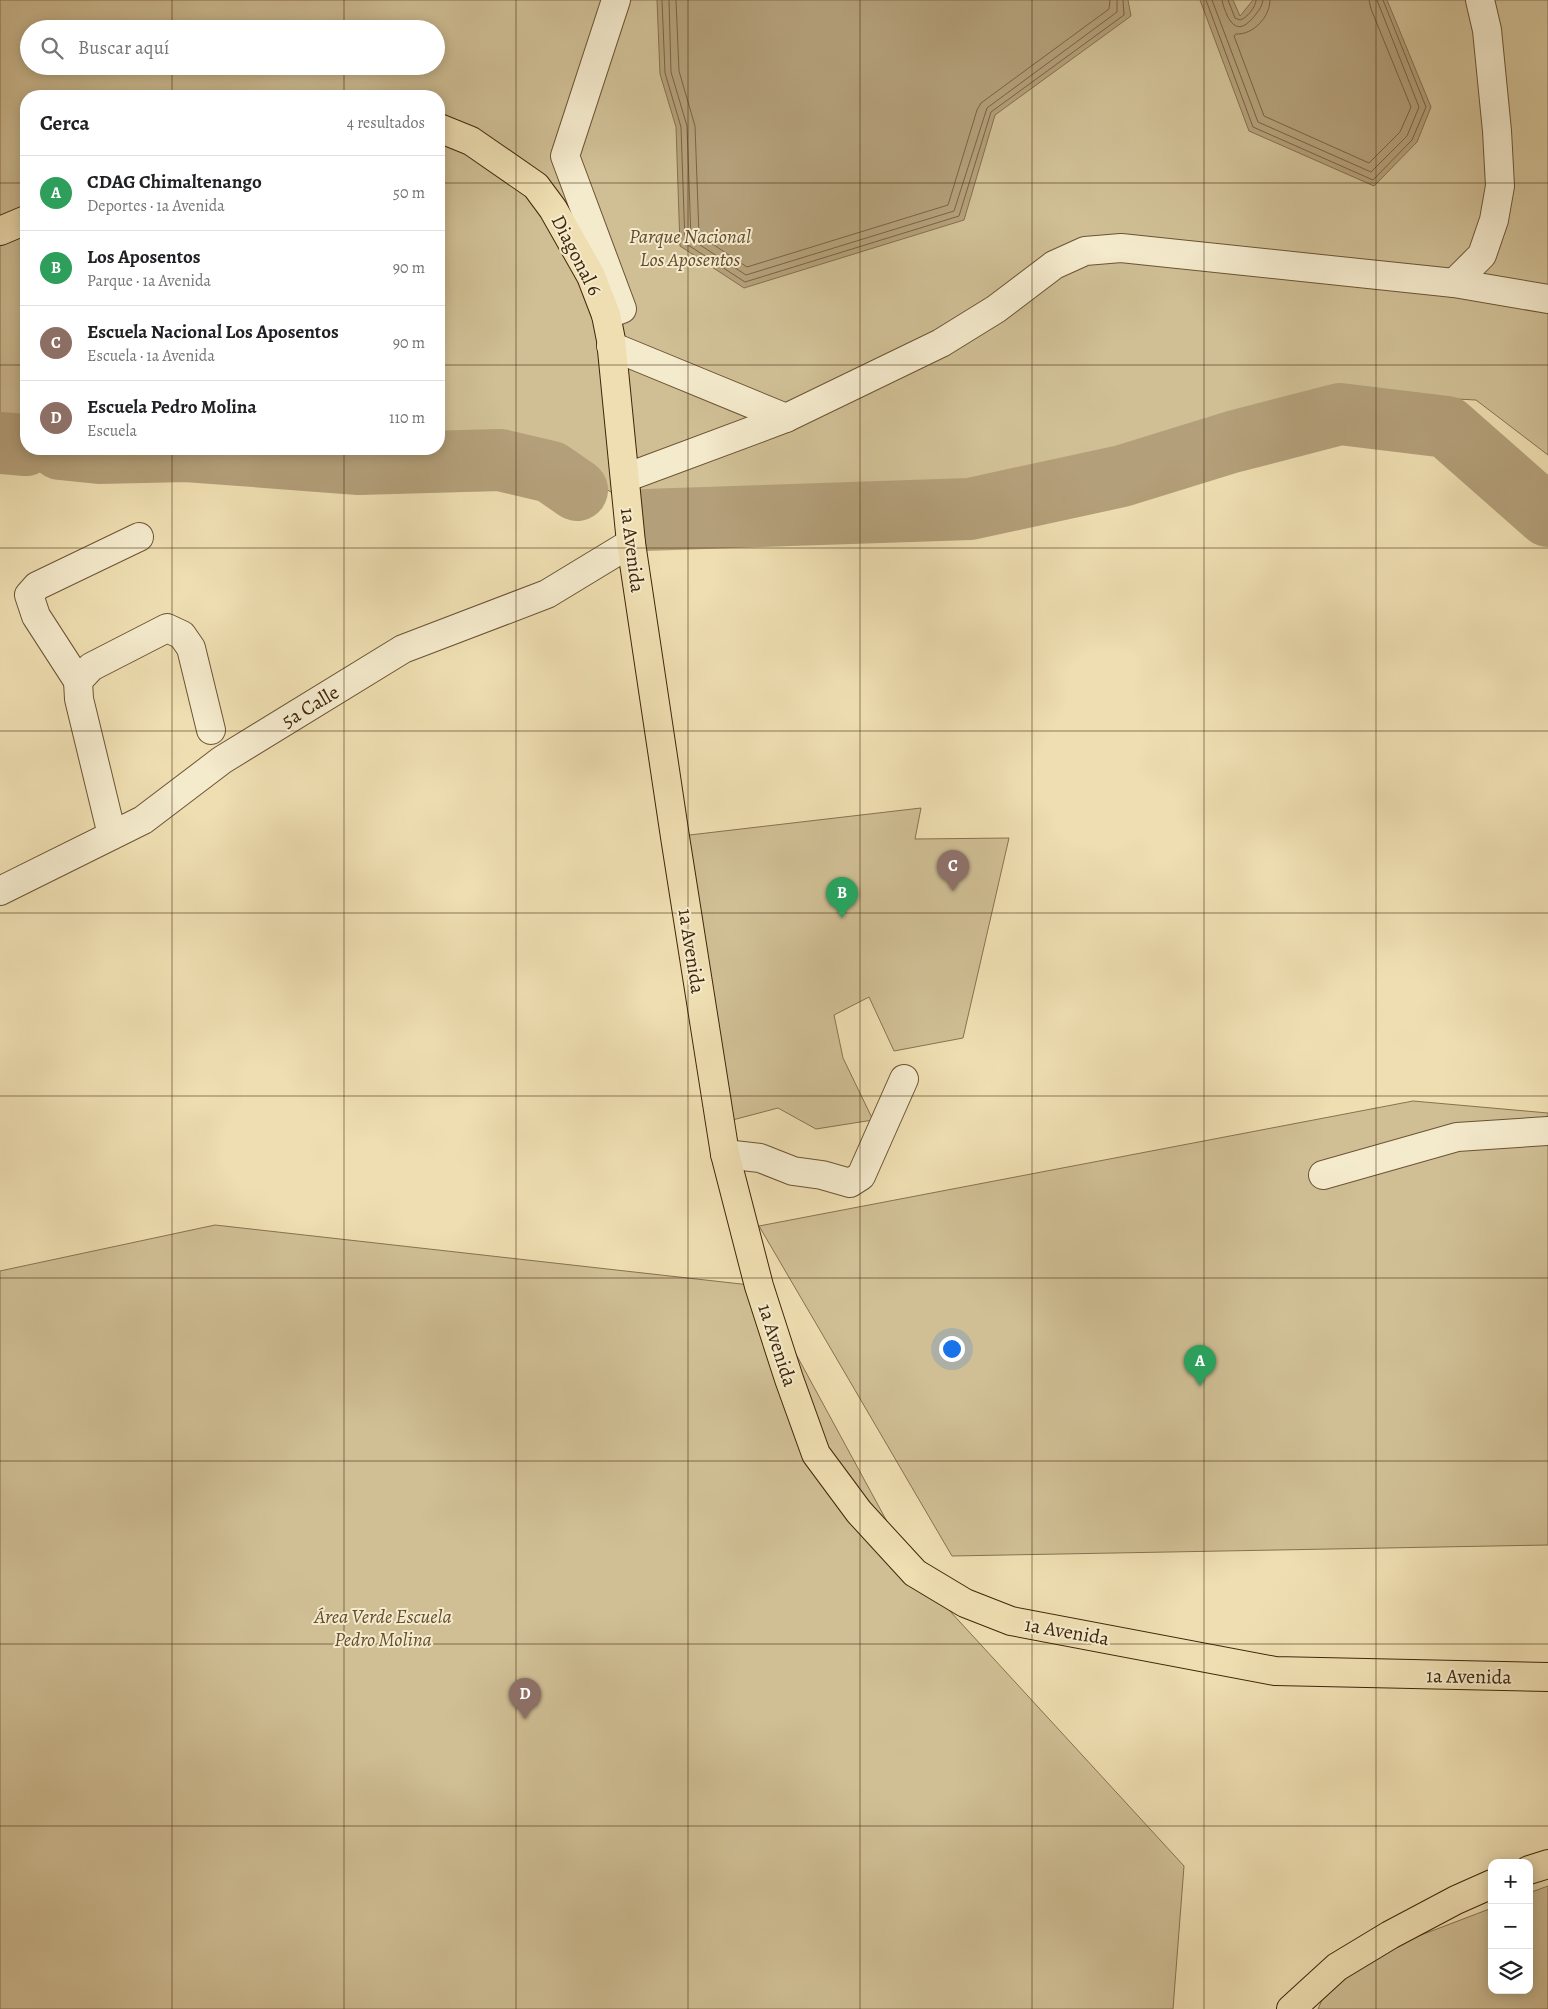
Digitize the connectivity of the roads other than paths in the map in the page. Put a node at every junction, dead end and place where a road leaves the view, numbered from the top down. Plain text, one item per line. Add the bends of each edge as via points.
1 (616, 0) edge
2 (1480, 0) edge
3 (445, 130) edge
4 (20, 223) edge
5 (0, 231) edge
6 (1454, 283) junction
7 (1548, 299) edge
8 (606, 315) junction
9 (612, 346) junction
10 (786, 418) junction
11 (621, 441) joint
12 (625, 478) junction
13 (139, 537) dead end
14 (631, 543) junction
15 (78, 681) junction
16 (211, 730) dead end
17 (112, 835) junction
18 (0, 892) edge
19 (904, 1079) dead end
20 (1548, 1131) edge
21 (724, 1154) junction
22 (1323, 1174) dead end
23 (1548, 1678) edge
24 (1548, 1864) edge
25 (1533, 1869) edge
26 (1488, 1886) edge
27 (1291, 2009) edge

1 - 8 street via 565,156 622,309
2 - 6 street via 1487,30 1498,131 1500,186 1494,220 1482,255
3 - 8 main road, Diagonal 6 via 471,141 536,186 574,243
4 - 5 main road
6 - 7 street
6 - 10 street via 1120,248 1085,251 1054,265 996,309 941,344
8 - 9 main road, Diagonal 6
9 - 10 street
9 - 11 main road, Diagonal 6
10 - 12 street
11 - 12 main road, 1a Avenida
12 - 14 main road, 1a Avenida
13 - 15 street via 37,586 30,595 36,616
14 - 17 street, 5a Calle via 547,594 403,649 222,760 143,820
14 - 21 main road, 1a Avenida
15 - 16 street via 91,667 167,628 182,635 191,648
15 - 17 street via 78,699
17 - 18 street, 5a Calle
19 - 21 street via 861,1176 850,1183 793,1171 760,1158
20 - 22 street via 1457,1137
21 - 23 main road, 1a Avenida via 759,1286 816,1454 859,1512 915,1573 965,1603 1011,1621 1275,1671
24 - 25 main road
26 - 27 main road via 1439,1908 1337,1966

